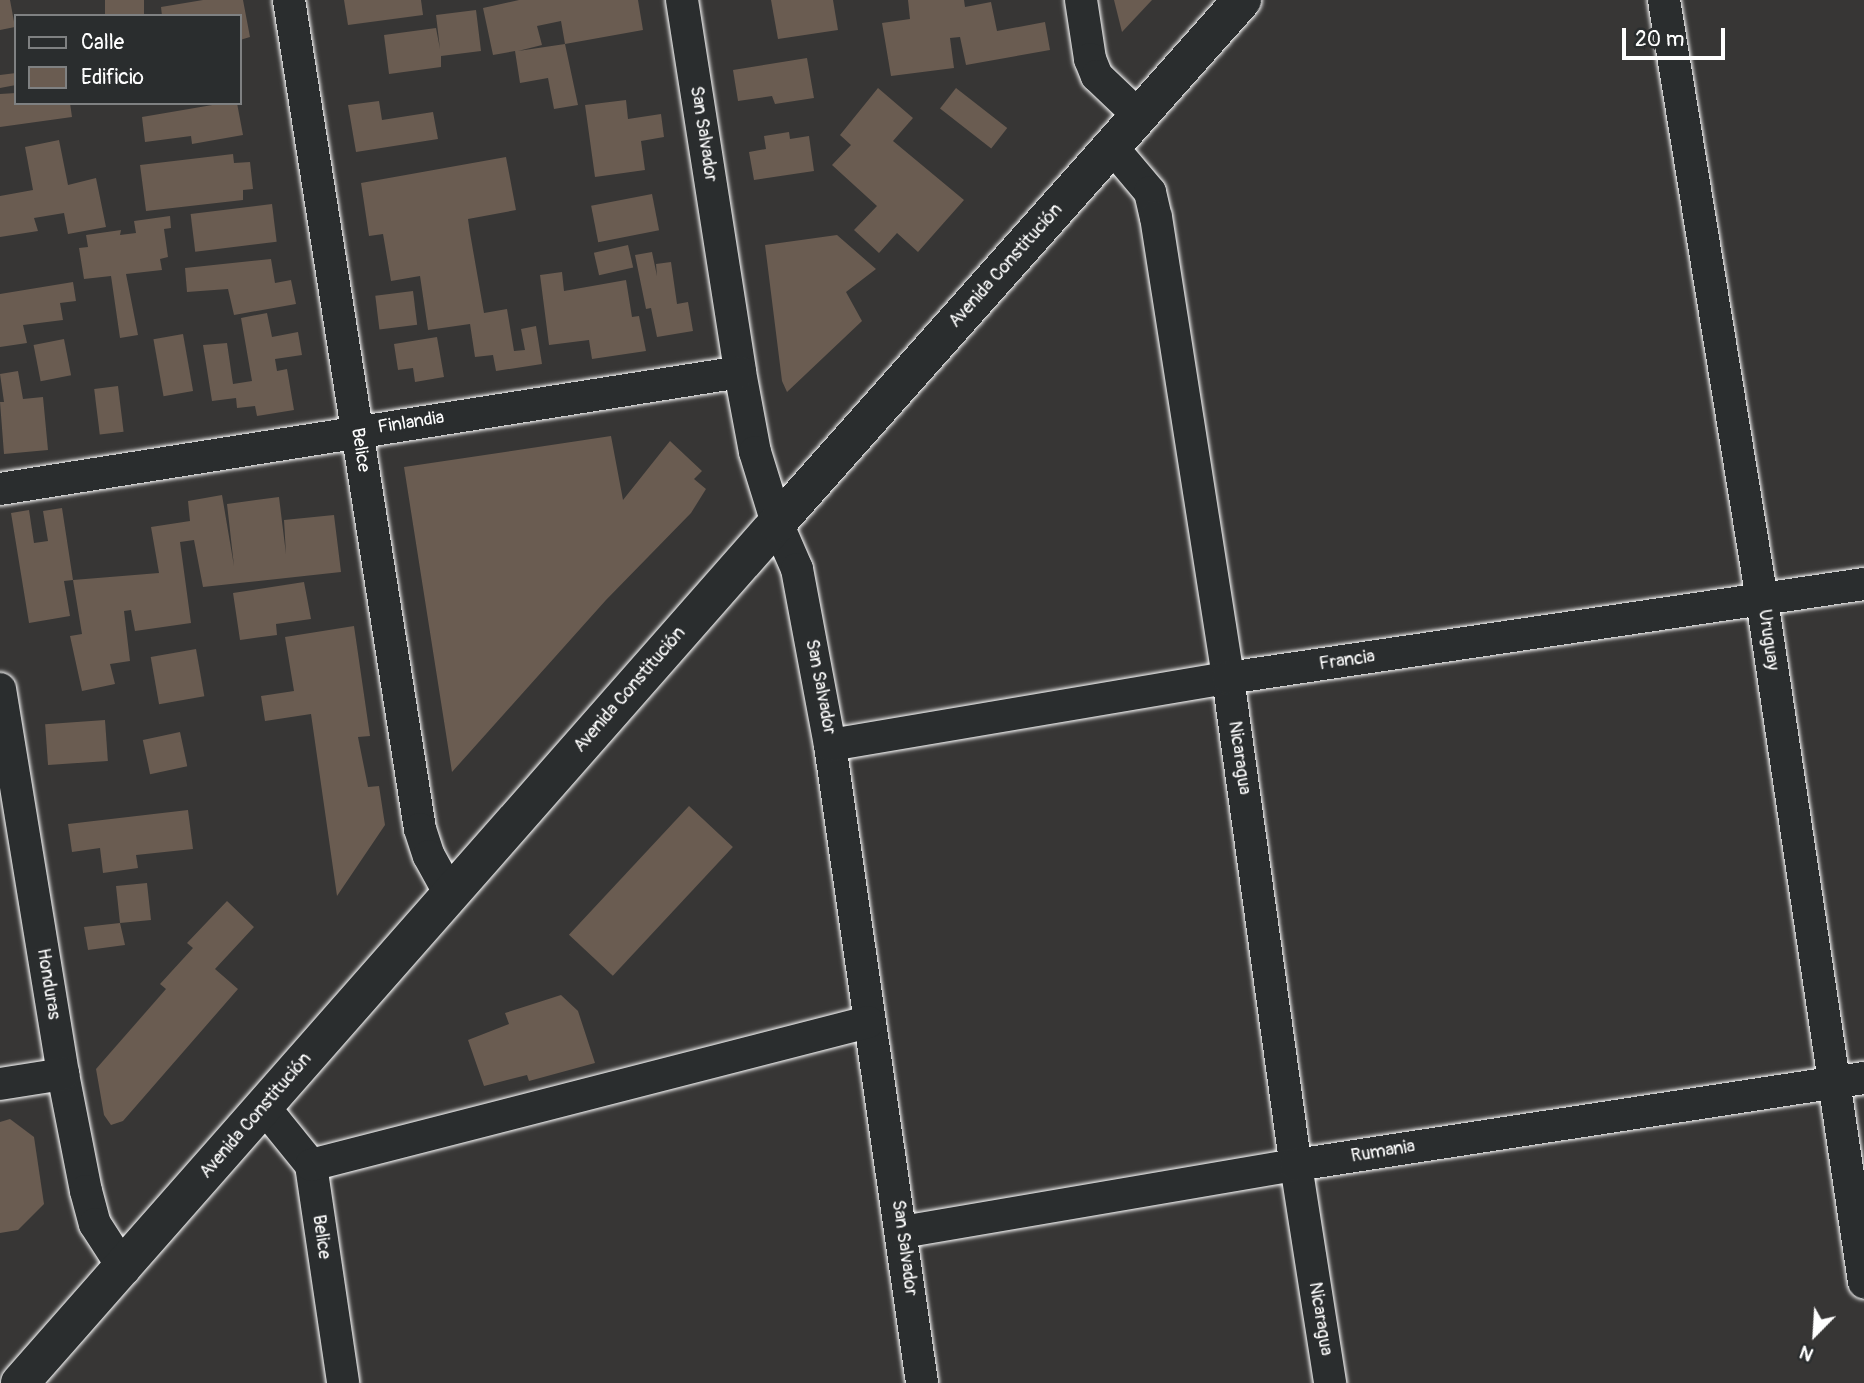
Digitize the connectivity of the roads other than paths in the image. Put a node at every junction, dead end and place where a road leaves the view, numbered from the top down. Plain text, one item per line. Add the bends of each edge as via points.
1 (289, 0) edge
2 (682, 0) edge
3 (1081, 0) edge
4 (1242, 0) edge
5 (1664, 0) edge
6 (1139, 116) junction
7 (1112, 147) junction
8 (740, 372) junction
9 (357, 432) junction
10 (0, 489) edge
11 (776, 523) junction
12 (1864, 584) edge
13 (1762, 600) junction
14 (1228, 678) junction
15 (0, 690) edge
16 (830, 745) junction
17 (450, 894) junction
18 (868, 1022) junction
19 (63, 1074) junction
20 (1864, 1078) edge
21 (1833, 1083) junction
22 (0, 1084) edge
23 (264, 1107) junction
24 (311, 1165) junction
25 (1296, 1165) junction
26 (902, 1232) junction
27 (124, 1269) junction
28 (1864, 1282) edge
29 (20, 1383) edge
30 (343, 1383) edge
31 (922, 1383) edge
32 (1330, 1383) edge

1 - 9 street, Belice
2 - 8 street, San Salvador
3 - 6 street via 1097,76
4 - 6 main road, Avenida Constitución
5 - 13 street, Uruguay
6 - 7 main road, Avenida Constitución
7 - 11 main road, Avenida Constitución
7 - 14 street, Nicaragua via 1150,192 1156,217
8 - 9 street, Finlandia
8 - 11 street, San Salvador via 755,452
9 - 10 street, Finlandia
9 - 17 street, Belice via 420,829
11 - 16 street, San Salvador via 797,569
11 - 17 main road, Avenida Constitución
12 - 13 street, Francia
13 - 14 street, Francia
13 - 21 street, Uruguay
14 - 16 street, Francia
14 - 25 street, Nicaragua
15 - 19 street, Honduras
16 - 18 street, San Salvador
17 - 23 main road, Avenida Constitución
18 - 24 street
18 - 26 street, San Salvador
19 - 22 street
19 - 27 street, Honduras via 95,1224
20 - 21 street, Rumania
21 - 25 street, Rumania
21 - 28 street, Uruguay
23 - 24 street
23 - 27 main road, Avenida Constitución
24 - 30 street, Belice
25 - 26 street, Rumania
25 - 32 street, Nicaragua
26 - 31 street, San Salvador
27 - 29 main road, Avenida Constitución

